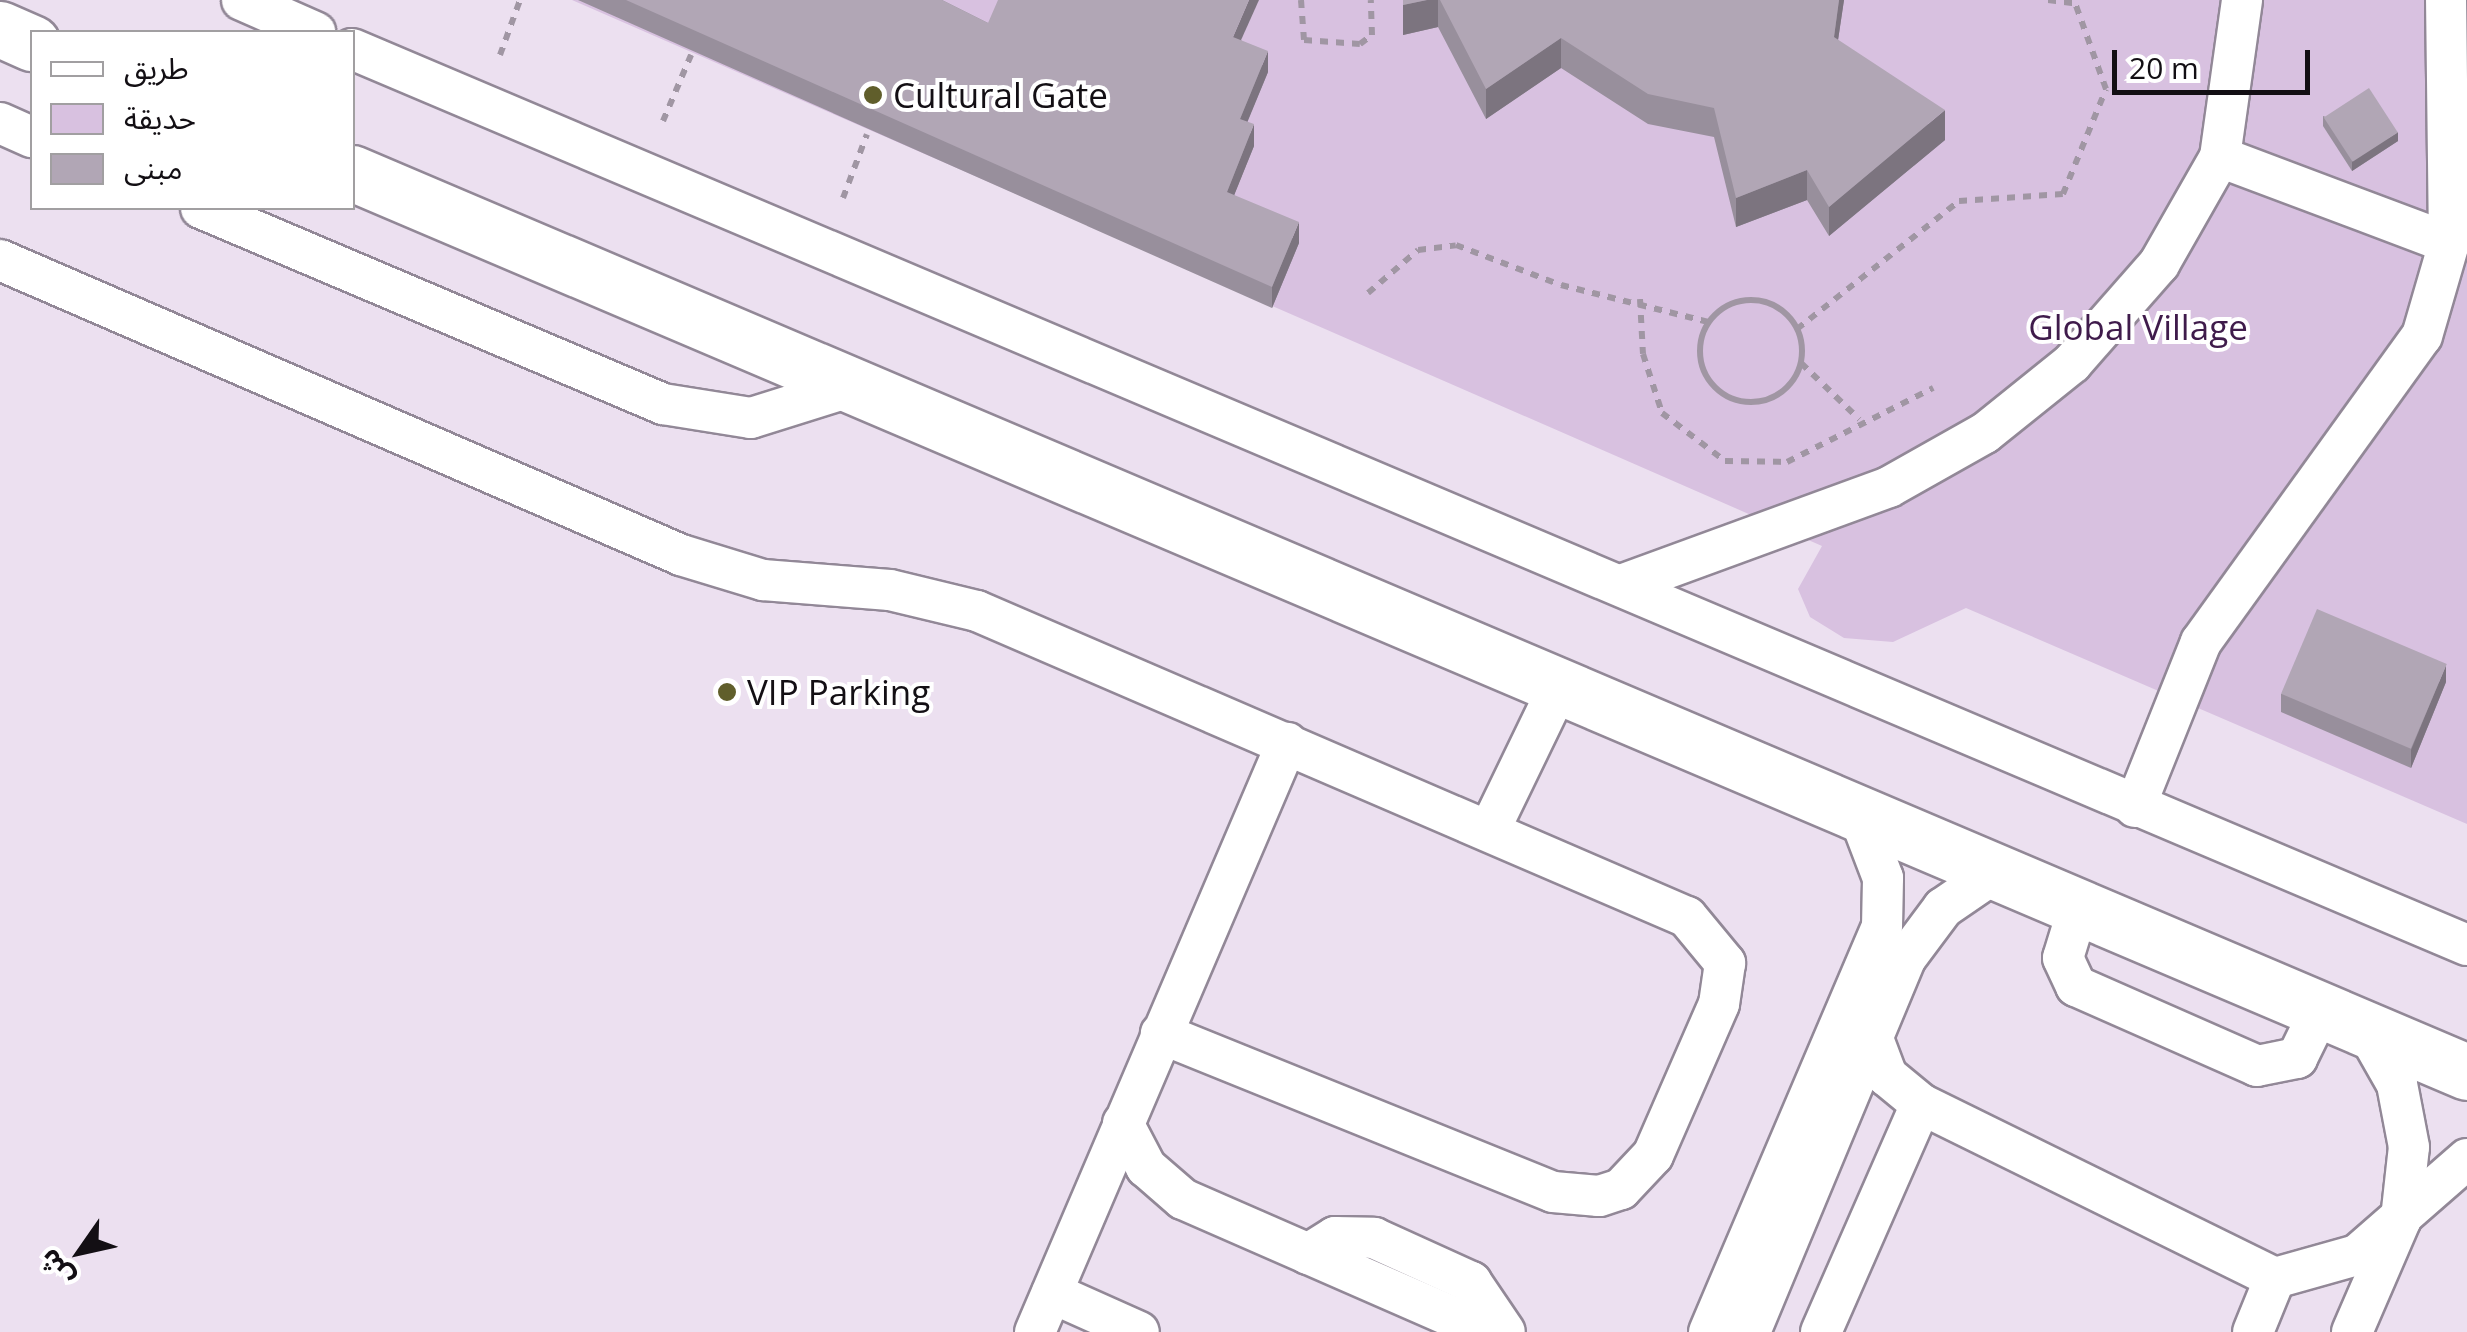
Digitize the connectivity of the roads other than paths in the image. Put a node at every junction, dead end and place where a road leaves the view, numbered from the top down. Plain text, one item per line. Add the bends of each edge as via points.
1 (242, 0) edge
2 (2242, 0) edge
3 (2446, 0) edge
4 (0, 29) edge
5 (310, 30) edge
6 (30, 42) edge
7 (355, 50) edge
8 (0, 123) edge
9 (30, 135) edge
10 (2220, 156) junction
11 (355, 174) edge
12 (206, 210) edge
13 (2449, 243) junction
14 (0, 260) edge
15 (853, 386) junction
16 (1624, 584) junction
17 (1561, 682) junction
18 (1287, 743) junction
19 (2135, 807) junction
20 (1857, 810) junction
21 (1489, 830) junction
22 (1997, 871) junction
23 (2078, 908) junction
24 (2467, 945) edge
25 (2343, 1019) junction
26 (1161, 1034) junction
27 (1872, 1036) junction
28 (2467, 1072) edge
29 (1920, 1104) junction
30 (1123, 1123) junction
31 (2467, 1159) edge
32 (2401, 1219) junction
33 (1308, 1254) junction
34 (2275, 1278) junction
35 (1052, 1293) junction
36 (1035, 1332) edge
37 (1139, 1332) edge
38 (1488, 1332) edge
39 (1504, 1332) edge
40 (1709, 1332) edge
41 (1750, 1332) edge
42 (1821, 1332) edge
43 (2253, 1332) edge
44 (2352, 1332) edge

1 - 5 lane
2 - 10 lane
3 - 13 lane
4 - 6 street
7 - 16 lane via 638,177
8 - 9 lane
10 - 13 lane
10 - 16 lane via 2118,316 1985,432 1889,487
11 - 15 street
12 - 15 lane via 679,409 751,418
13 - 19 lane via 2439,290 2398,380 2201,642
14 - 18 lane via 681,555 795,586 947,602
15 - 17 street
16 - 19 lane
17 - 20 street
17 - 21 lane
18 - 21 lane
18 - 26 lane
19 - 24 lane
20 - 22 street
20 - 40 lane via 1884,878 1882,927
21 - 26 lane via 1687,917 1726,963 1718,1004 1653,1156 1620,1189 1576,1198 1553,1192
22 - 23 street
22 - 27 lane via 1966,887 1922,932
23 - 25 street
23 - 25 lane via 2063,958 2076,986 2257,1066 2297,1058
25 - 28 street
25 - 32 lane via 2406,1115
26 - 30 lane
27 - 29 lane via 1887,1076
27 - 41 lane
29 - 34 lane
29 - 42 lane
30 - 33 lane via 1146,1167 1184,1199
30 - 35 lane
31 - 32 lane
32 - 34 lane via 2357,1255
32 - 44 lane
33 - 38 lane
33 - 39 lane via 1335,1237 1374,1238 1472,1282
34 - 43 lane
35 - 36 lane
35 - 37 lane

